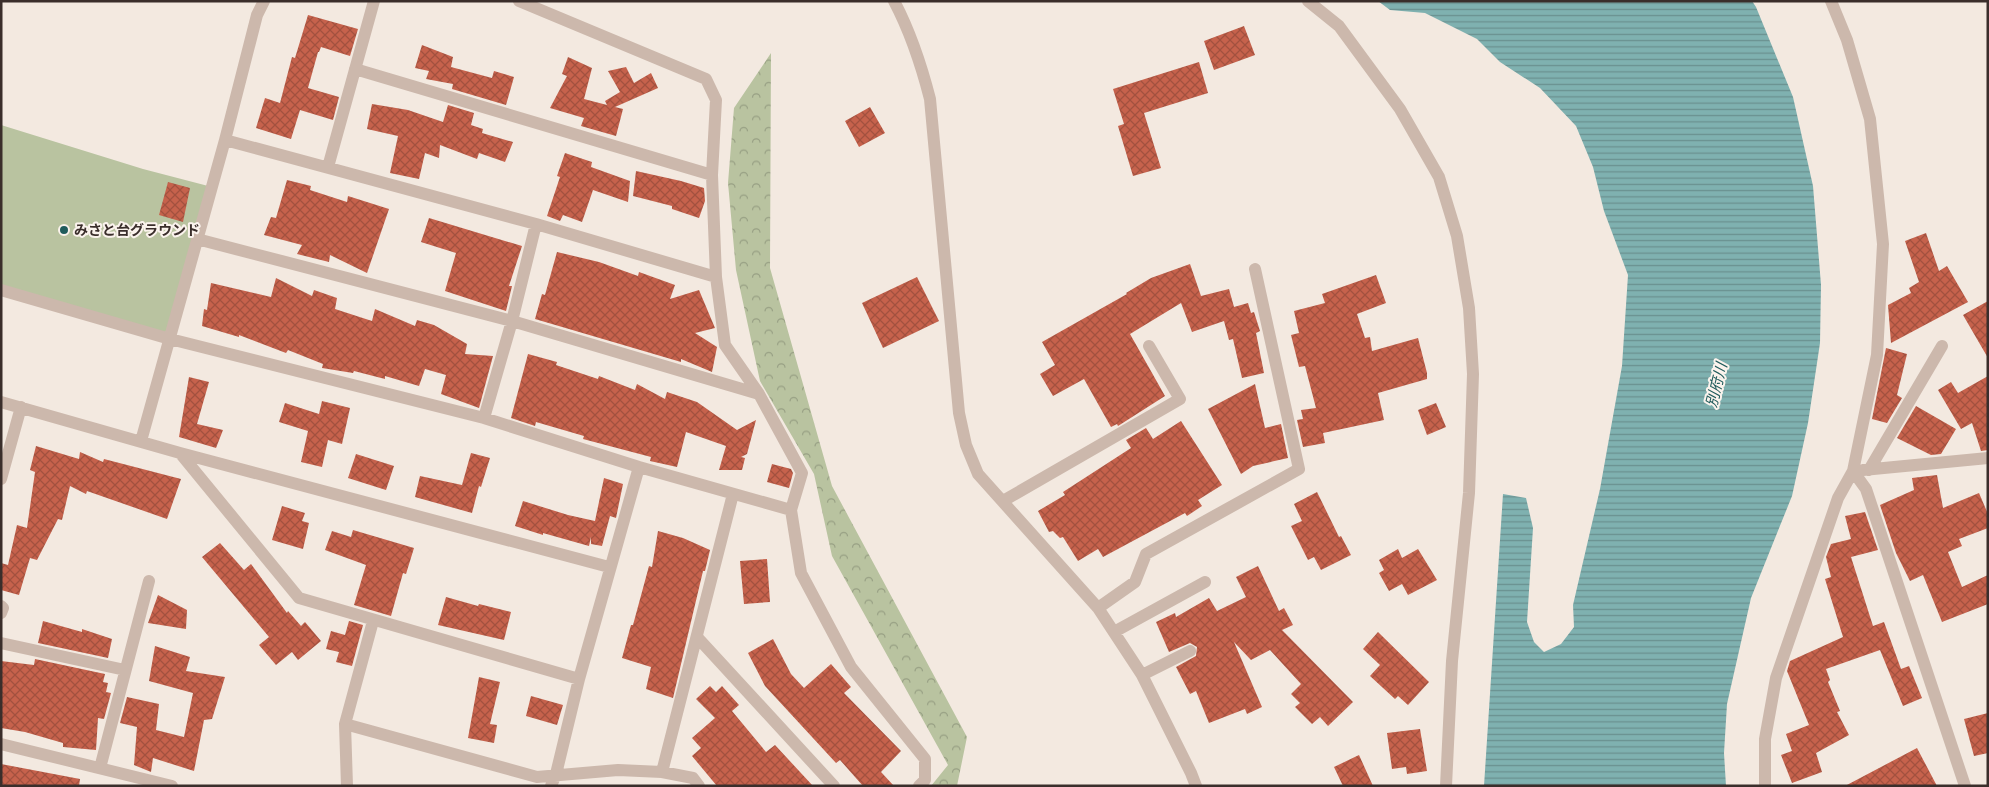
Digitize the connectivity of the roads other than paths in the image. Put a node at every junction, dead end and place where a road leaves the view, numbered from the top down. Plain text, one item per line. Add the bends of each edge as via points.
1 (264, 1) edge
2 (374, 1) edge
3 (519, 1) edge
4 (894, 1) edge
5 (1308, 1) edge
6 (1832, 1) edge
7 (356, 69) junction
8 (225, 140) junction
9 (328, 166) junction
10 (712, 175) junction
11 (536, 224) junction
12 (197, 239) junction
13 (1255, 269) dead end
14 (716, 277) junction
15 (1, 290) edge
16 (512, 321) junction
17 (170, 339) junction
18 (1149, 346) dead end
19 (1942, 346) dead end
20 (759, 394) junction
21 (1, 402) edge
22 (21, 408) junction
23 (484, 418) junction
24 (141, 441) junction
25 (180, 453) junction
26 (1988, 458) edge
27 (639, 467) junction
28 (1870, 470) junction
29 (1853, 471) junction
30 (1, 479) edge
31 (733, 494) junction
32 (1004, 501) junction
33 (791, 510) junction
34 (609, 568) junction
35 (149, 581) dead end
36 (1205, 582) dead end
37 (1, 606) edge
38 (1098, 608) junction
39 (1, 612) edge
40 (373, 621) junction
41 (1114, 632) junction
42 (697, 637) junction
43 (1, 642) edge
44 (1190, 651) dead end
45 (125, 670) junction
46 (1142, 675) junction
47 (578, 679) junction
48 (345, 724) junction
49 (1, 744) edge
50 (100, 768) junction
51 (662, 772) junction
52 (553, 780) edge
53 (1443, 784) edge
54 (172, 786) edge
55 (346, 786) edge
56 (699, 786) edge
57 (834, 786) edge
58 (919, 786) edge
59 (1196, 786) edge
60 (1765, 786) edge
61 (1965, 786) edge

1 - 8 street via 256,15
2 - 7 street
3 - 10 street via 706,79 716,100
4 - 32 street via 920,59 930,99 959,413 966,444 978,474
5 - 53 street via 1338,26 1400,108 1439,177 1457,236 1469,308 1473,374 1469,493
6 - 29 street via 1870,120 1883,244 1877,355
7 - 9 street
7 - 10 street
8 - 9 street
8 - 12 street
9 - 11 street
10 - 14 street
11 - 14 street
11 - 16 street
12 - 16 street
12 - 17 street
13 - 38 street via 1300,469 1146,554 1134,582
14 - 20 street via 725,346
15 - 17 street
16 - 20 street
16 - 23 street
17 - 23 street
17 - 24 street
18 - 32 street via 1180,399
19 - 28 street
20 - 33 street via 802,473
21 - 22 street
22 - 24 street
22 - 30 street
23 - 27 street
24 - 25 street
25 - 34 street
25 - 40 street via 299,598
26 - 28 street
27 - 31 street
27 - 34 street
28 - 29 street
29 - 60 street via 1838,498 1776,678 1765,739
29 - 61 street via 1866,489
31 - 33 street
31 - 42 street
32 - 38 street
33 - 58 street via 801,574 851,667 925,759 925,780
34 - 47 street
35 - 45 street
36 - 41 street
37 - 39 street
38 - 41 street
40 - 47 street
40 - 48 street
41 - 46 street
42 - 51 street
42 - 57 street
43 - 45 street
44 - 46 street
45 - 50 street
46 - 59 street
47 - 52 street
48 - 52 street
48 - 55 street
49 - 50 street
50 - 54 street
51 - 52 street via 618,770
51 - 56 street via 693,778

